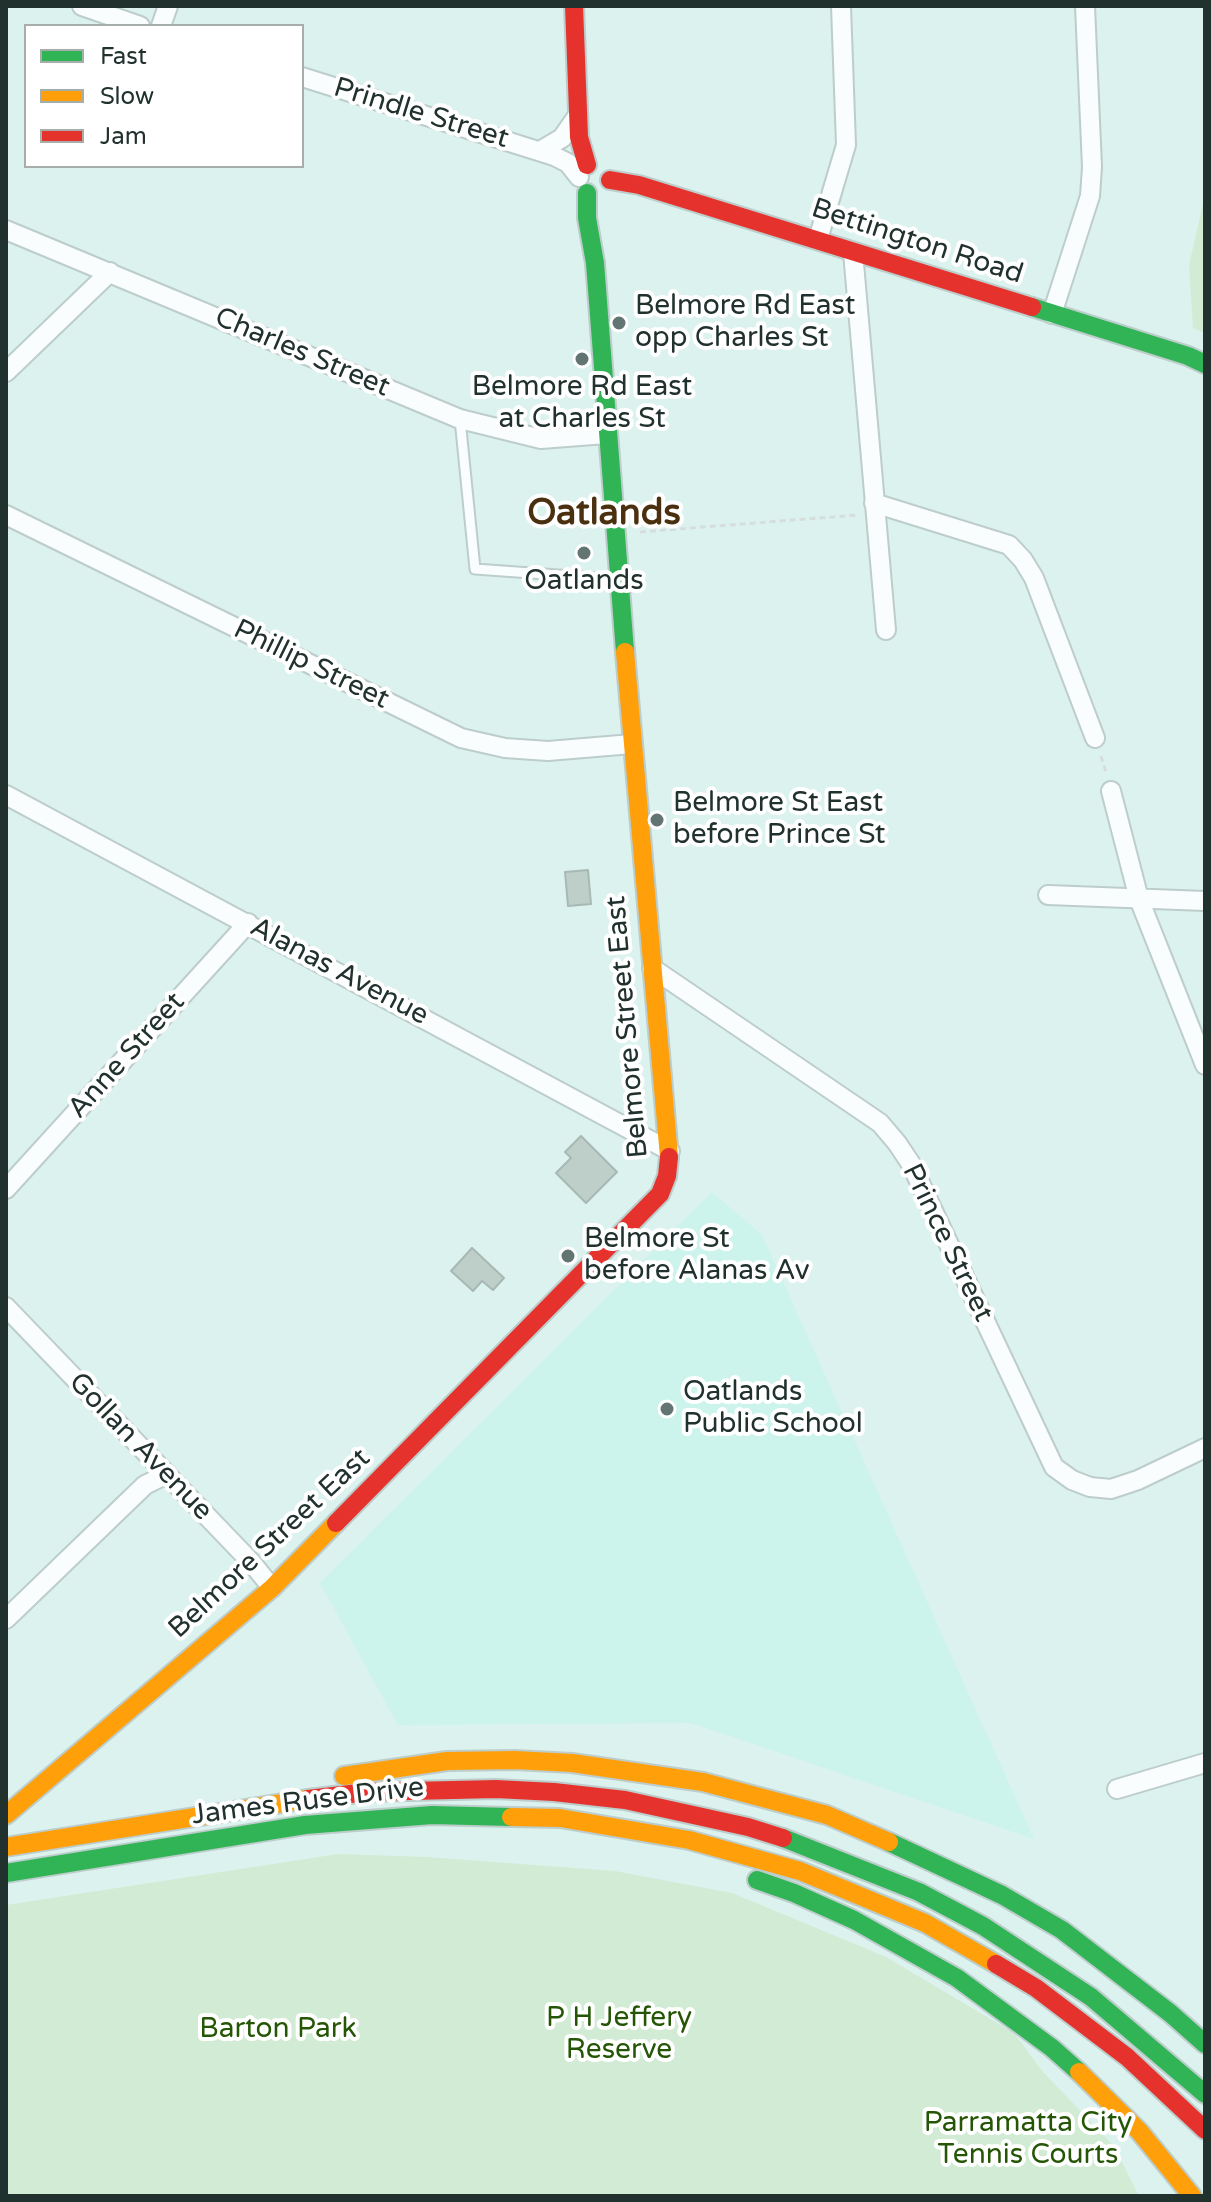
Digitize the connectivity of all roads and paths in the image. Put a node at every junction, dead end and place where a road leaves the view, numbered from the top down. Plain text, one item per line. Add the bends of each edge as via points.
1 (82, 6) edge
2 (574, 6) edge
3 (841, 6) edge
4 (1085, 6) edge
5 (134, 24) edge
6 (304, 78) edge
7 (578, 115) junction
8 (540, 151) junction
9 (584, 178) junction
10 (610, 180) junction
11 (6, 230) edge
12 (818, 239) junction
13 (853, 252) junction
14 (110, 272) junction
15 (1052, 314) junction
16 (1205, 364) edge
17 (6, 372) edge
18 (460, 419) junction
19 (606, 434) junction
20 (874, 503) junction
21 (6, 515) edge
22 (857, 515) dead end
23 (640, 532) dead end
24 (618, 579) junction
25 (886, 630) dead end
26 (1095, 738) joint
27 (632, 744) junction
28 (1111, 791) joint
29 (6, 795) edge
30 (1048, 895) dead end
31 (1139, 899) junction
32 (1205, 901) edge
33 (248, 923) junction
34 (652, 968) junction
35 (1205, 1065) edge
36 (670, 1151) junction
37 (6, 1189) edge
38 (6, 1307) edge
39 (1205, 1448) edge
40 (167, 1474) junction
41 (272, 1588) junction
42 (6, 1619) edge
43 (1205, 1763) edge
44 (1117, 1789) dead end
45 (6, 1815) edge
46 (348, 1819) junction
47 (65, 1837) junction
48 (6, 1847) edge
49 (695, 1861) dead end
50 (6, 1873) edge
51 (736, 1873) dead end
52 (1205, 2044) edge
53 (1205, 2094) edge
54 (1205, 2130) edge
55 (1192, 2196) edge

1 - 5 street
2 - 7 main road
3 - 12 street via 846,145
4 - 15 street via 1090,196
6 - 8 street, Prindle Street
7 - 8 street via 562,138
7 - 9 main road
8 - 9 street, Prindle Street via 568,163
9 - 10 main road via 603,166
9 - 10 main road via 602,193
9 - 19 main road, Belmore Street East
10 - 12 main road, Bettington Road
11 - 14 street, Charles Street
12 - 13 main road, Bettington Road
13 - 15 main road, Bettington Road
13 - 20 street
14 - 17 street
14 - 18 street, Charles Street
15 - 16 main road, Bettington Road
18 - 19 street, Charles Street via 541,439
18 - 24 lane via 475,569
19 - 24 main road, Belmore Street East
20 - 25 street
20 - 26 street via 1009,545 1034,578
21 - 27 street, Phillip Street via 461,738 548,751
22 - 23 path
24 - 27 main road, Belmore Street East
26 - 28 path
27 - 34 main road, Belmore Street East
28 - 31 street
29 - 33 street, Alanas Avenue
30 - 31 street
31 - 32 street
31 - 35 street
33 - 36 street, Alanas Avenue
33 - 37 street, Anne Street
34 - 36 main road, Belmore Street East
34 - 39 street, Prince Street via 880,1123 897,1143 1054,1467 1090,1487 1111,1489
36 - 41 main road, Belmore Street East via 660,1194
38 - 40 street, Gollan Avenue
40 - 41 street, Gollan Avenue
40 - 42 street via 145,1485
41 - 45 main road, Belmore Street East
43 - 44 street
46 - 49 main road via 557,1834
46 - 50 main road, James Ruse Drive
46 - 54 main road, James Ruse Drive via 560,1818 689,1840 800,1871 925,1923 1036,1988 1127,2057
47 - 48 main road, James Ruse Drive
47 - 52 main road via 112,1815 447,1761 572,1763 703,1782 827,1815 1002,1895 1062,1930
47 - 53 main road, James Ruse Drive via 300,1800 433,1789 554,1792 682,1812 807,1846 970,1919 1091,1997
51 - 55 main road via 854,1920 957,1978 1052,2048 1100,2092

